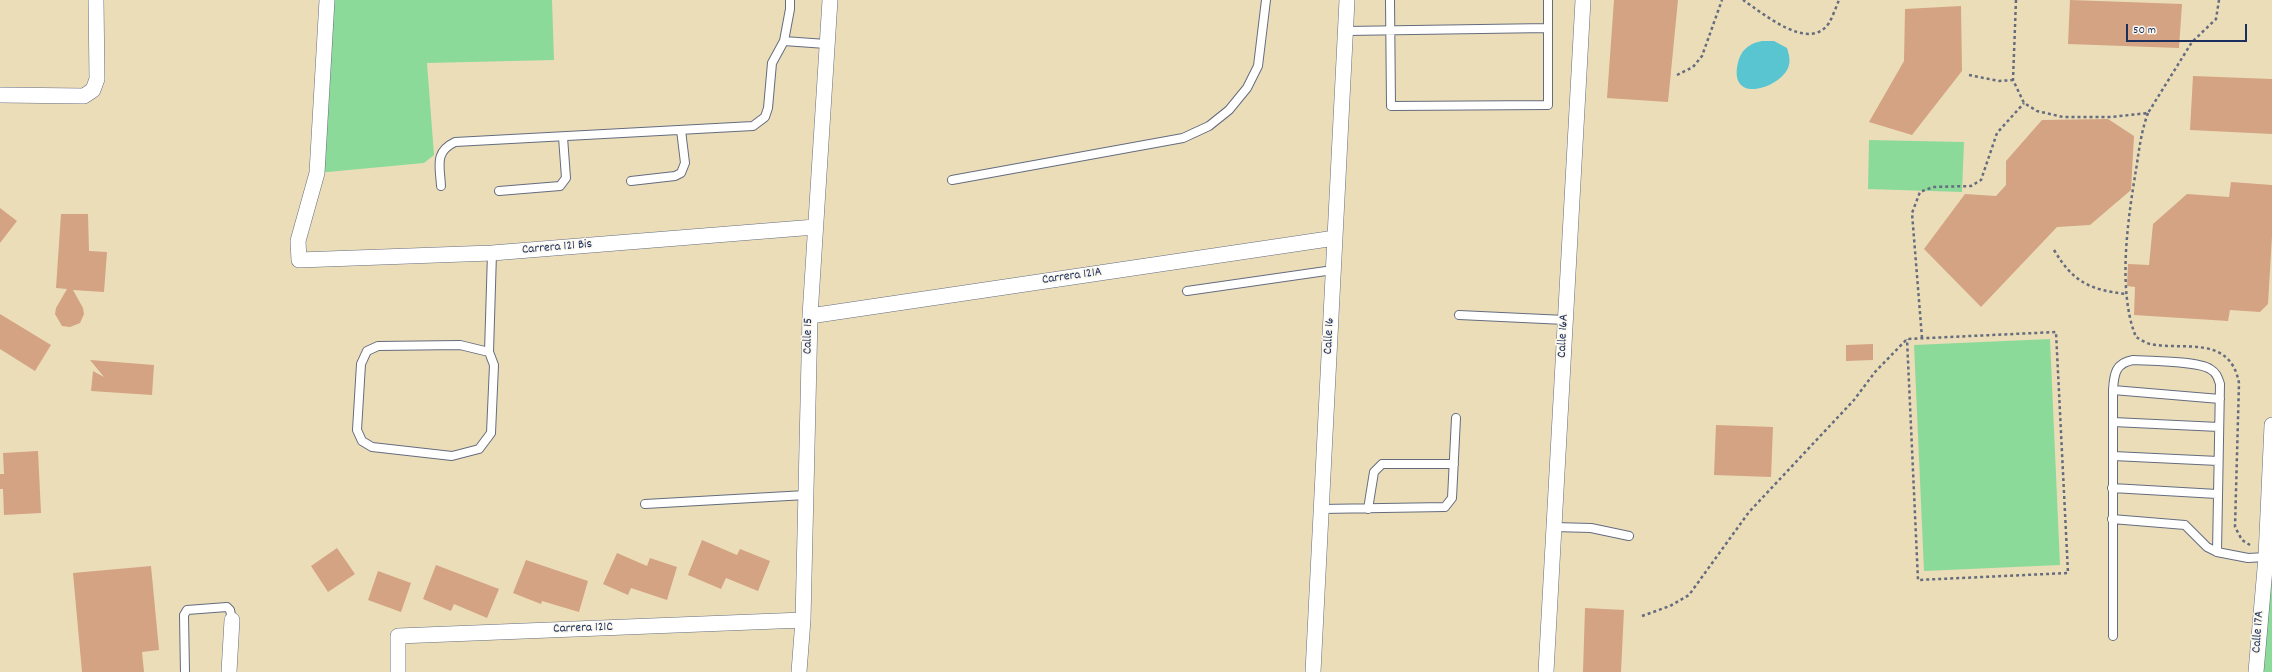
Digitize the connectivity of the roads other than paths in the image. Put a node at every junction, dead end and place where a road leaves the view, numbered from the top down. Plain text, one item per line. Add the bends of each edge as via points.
1 (96, 0) edge
2 (327, 0) edge
3 (790, 0) edge
4 (830, 0) edge
5 (1266, 0) edge
6 (1347, 0) edge
7 (1390, 0) edge
8 (1548, 0) edge
9 (1583, 0) edge
10 (1548, 28) junction
11 (1390, 30) junction
12 (1346, 31) junction
13 (784, 41) junction
14 (826, 44) junction
15 (0, 95) edge
16 (680, 130) junction
17 (563, 137) junction
18 (952, 180) dead end
19 (631, 181) dead end
20 (441, 186) dead end
21 (500, 191) dead end
22 (815, 227) junction
23 (1335, 238) junction
24 (492, 253) junction
25 (1333, 270) junction
26 (1187, 291) dead end
27 (1459, 315) dead end
28 (810, 316) junction
29 (1565, 320) junction
30 (489, 352) junction
31 (2113, 390) junction
32 (2220, 399) junction
33 (1456, 418) dead end
34 (2113, 422) junction
35 (2272, 425) edge
36 (2219, 427) junction
37 (2113, 456) junction
38 (2218, 461) junction
39 (1454, 464) junction
40 (2112, 488) junction
41 (2217, 494) junction
42 (806, 495) junction
43 (645, 504) dead end
44 (1321, 509) junction
45 (1368, 509) junction
46 (2112, 519) junction
47 (1554, 527) junction
48 (1629, 536) dead end
49 (2217, 552) junction
50 (2266, 557) junction
51 (232, 620) joint
52 (803, 620) junction
53 (2113, 636) dead end
54 (398, 671) dead end
55 (185, 672) edge
56 (229, 672) edge
57 (799, 672) edge
58 (1313, 672) edge
59 (1546, 672) edge
60 (2256, 672) edge

1 - 15 street via 97,79 94,90 84,96
2 - 24 street, Carrera 121 Bis via 317,173 298,241 299,260
3 - 13 lane
4 - 14 street, Calle 15
5 - 18 lane via 1258,66 1243,93 1229,110 1209,126 1183,138
6 - 12 street, Calle 16
7 - 11 lane
8 - 10 lane
9 - 29 street, Calle 16A
10 - 11 lane
10 - 11 lane via 1548,105 1391,106
11 - 12 lane
12 - 23 street, Calle 16
13 - 14 lane
13 - 16 lane via 772,63 768,108 765,117 759,123 753,126
14 - 22 street, Calle 15
16 - 17 lane
16 - 19 lane via 685,163 681,173 675,176
17 - 20 lane via 455,142 446,146 440,155
17 - 21 lane via 566,178 560,186
22 - 24 street, Carrera 121 Bis
22 - 28 street, Calle 15
23 - 25 street, Calle 16
23 - 28 street, Carrera 121A
24 - 30 lane
25 - 26 lane
25 - 44 street, Calle 16
27 - 29 lane
28 - 42 street, Calle 15
29 - 47 street, Calle 16A
30 - 30 lane via 460,345 378,346 367,351 360,364 357,430 362,441 372,447 452,456 479,449 491,433 494,365
31 - 32 lane
31 - 32 lane via 2116,368 2124,362 2133,360 2199,365 2209,368 2216,374 2220,384
31 - 34 lane
32 - 36 lane
33 - 39 lane
34 - 36 lane
34 - 37 lane
35 - 50 street, Calle 17A
36 - 38 lane
37 - 38 lane
37 - 40 lane
38 - 41 lane
39 - 45 lane via 1382,464 1374,472
39 - 45 lane via 1452,498 1445,507
40 - 41 lane
40 - 46 lane
41 - 49 lane
42 - 43 lane
42 - 52 street, Calle 15
44 - 45 lane
44 - 58 street, Calle 16
46 - 49 lane via 2185,525 2207,548
46 - 53 lane
47 - 48 lane via 1590,528
47 - 59 street, Calle 16A
49 - 50 lane via 2248,558
50 - 60 street, Calle 17A
51 - 55 lane via 227,607 187,610 184,615
51 - 56 street
52 - 54 street, Carrera 121C via 398,636
52 - 57 street, Calle 15

